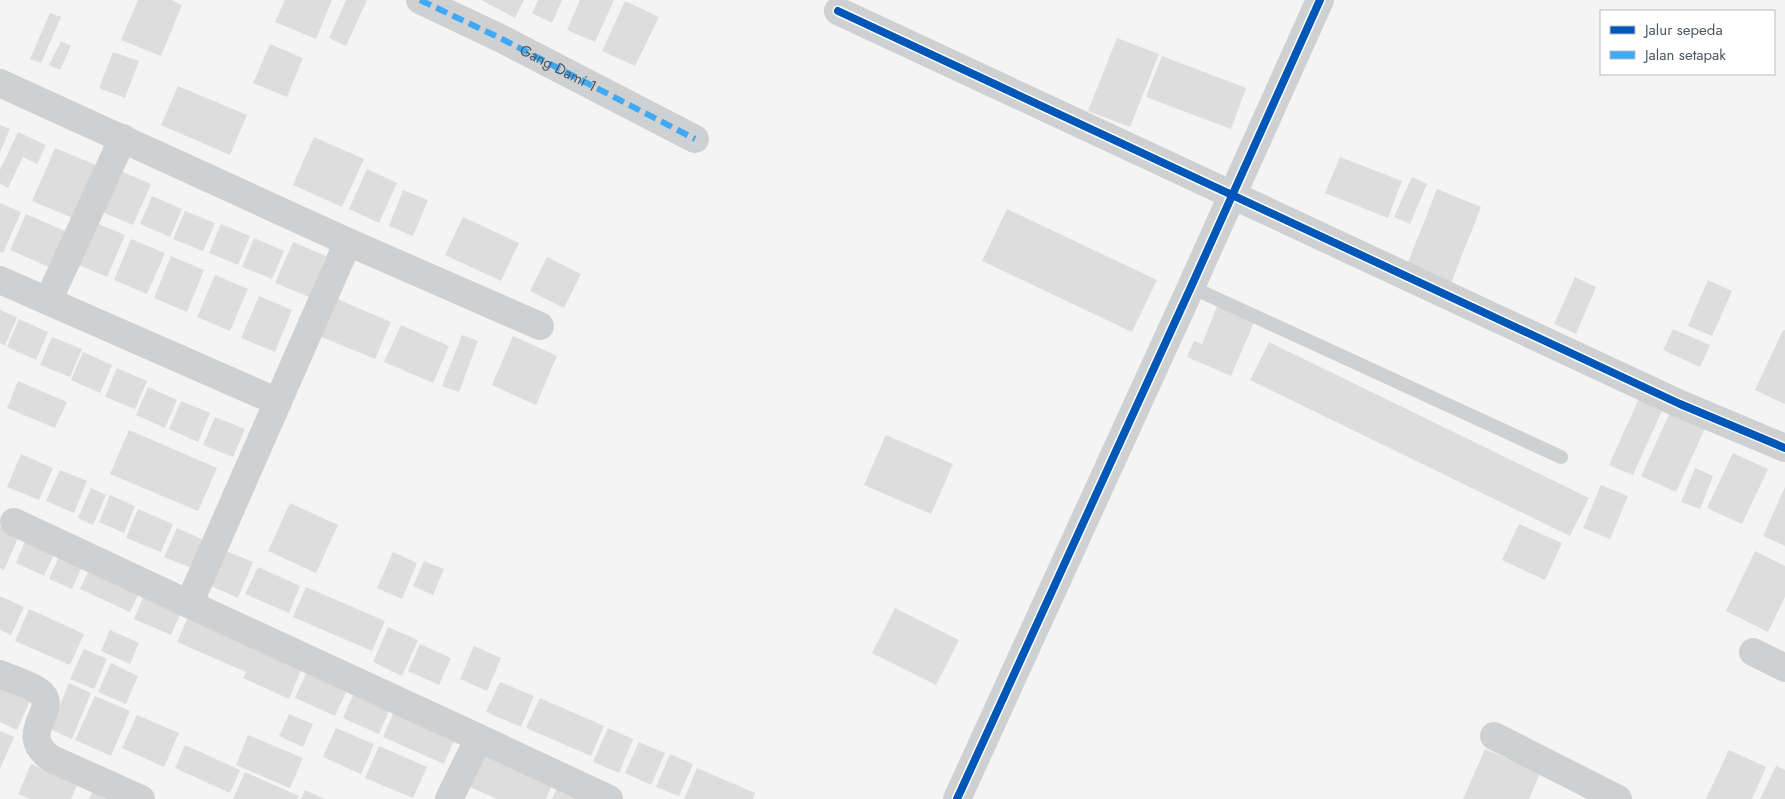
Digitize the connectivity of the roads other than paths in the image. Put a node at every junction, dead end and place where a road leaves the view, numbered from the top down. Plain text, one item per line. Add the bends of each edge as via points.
1 (420, 0) edge
2 (1320, 0) edge
3 (838, 11) dead end
4 (0, 83) edge
5 (123, 138) junction
6 (695, 139) dead end
7 (1232, 195) junction
8 (348, 242) junction
9 (0, 280) edge
10 (1191, 287) junction
11 (48, 301) junction
12 (540, 326) dead end
13 (278, 402) junction
14 (1785, 448) edge
15 (1562, 457) dead end
16 (14, 522) dead end
17 (189, 604) junction
18 (1753, 652) dead end
19 (1785, 668) edge
20 (0, 674) edge
21 (1494, 736) dead end
22 (479, 738) junction
23 (141, 799) edge
24 (449, 799) edge
25 (609, 799) edge
26 (957, 799) edge
27 (1618, 799) edge

1 - 6 street, Gang Dami 1
2 - 7 street
3 - 7 street
4 - 5 street
5 - 8 street
5 - 11 street
7 - 10 street
7 - 14 street via 1680,404
8 - 12 street
8 - 13 street
9 - 11 street
10 - 15 lane
10 - 26 street
11 - 13 street
13 - 17 street
16 - 17 street
17 - 22 street
18 - 19 street
20 - 23 street via 43,695 45,708 36,734 44,753
21 - 27 street
22 - 24 street
22 - 25 street

